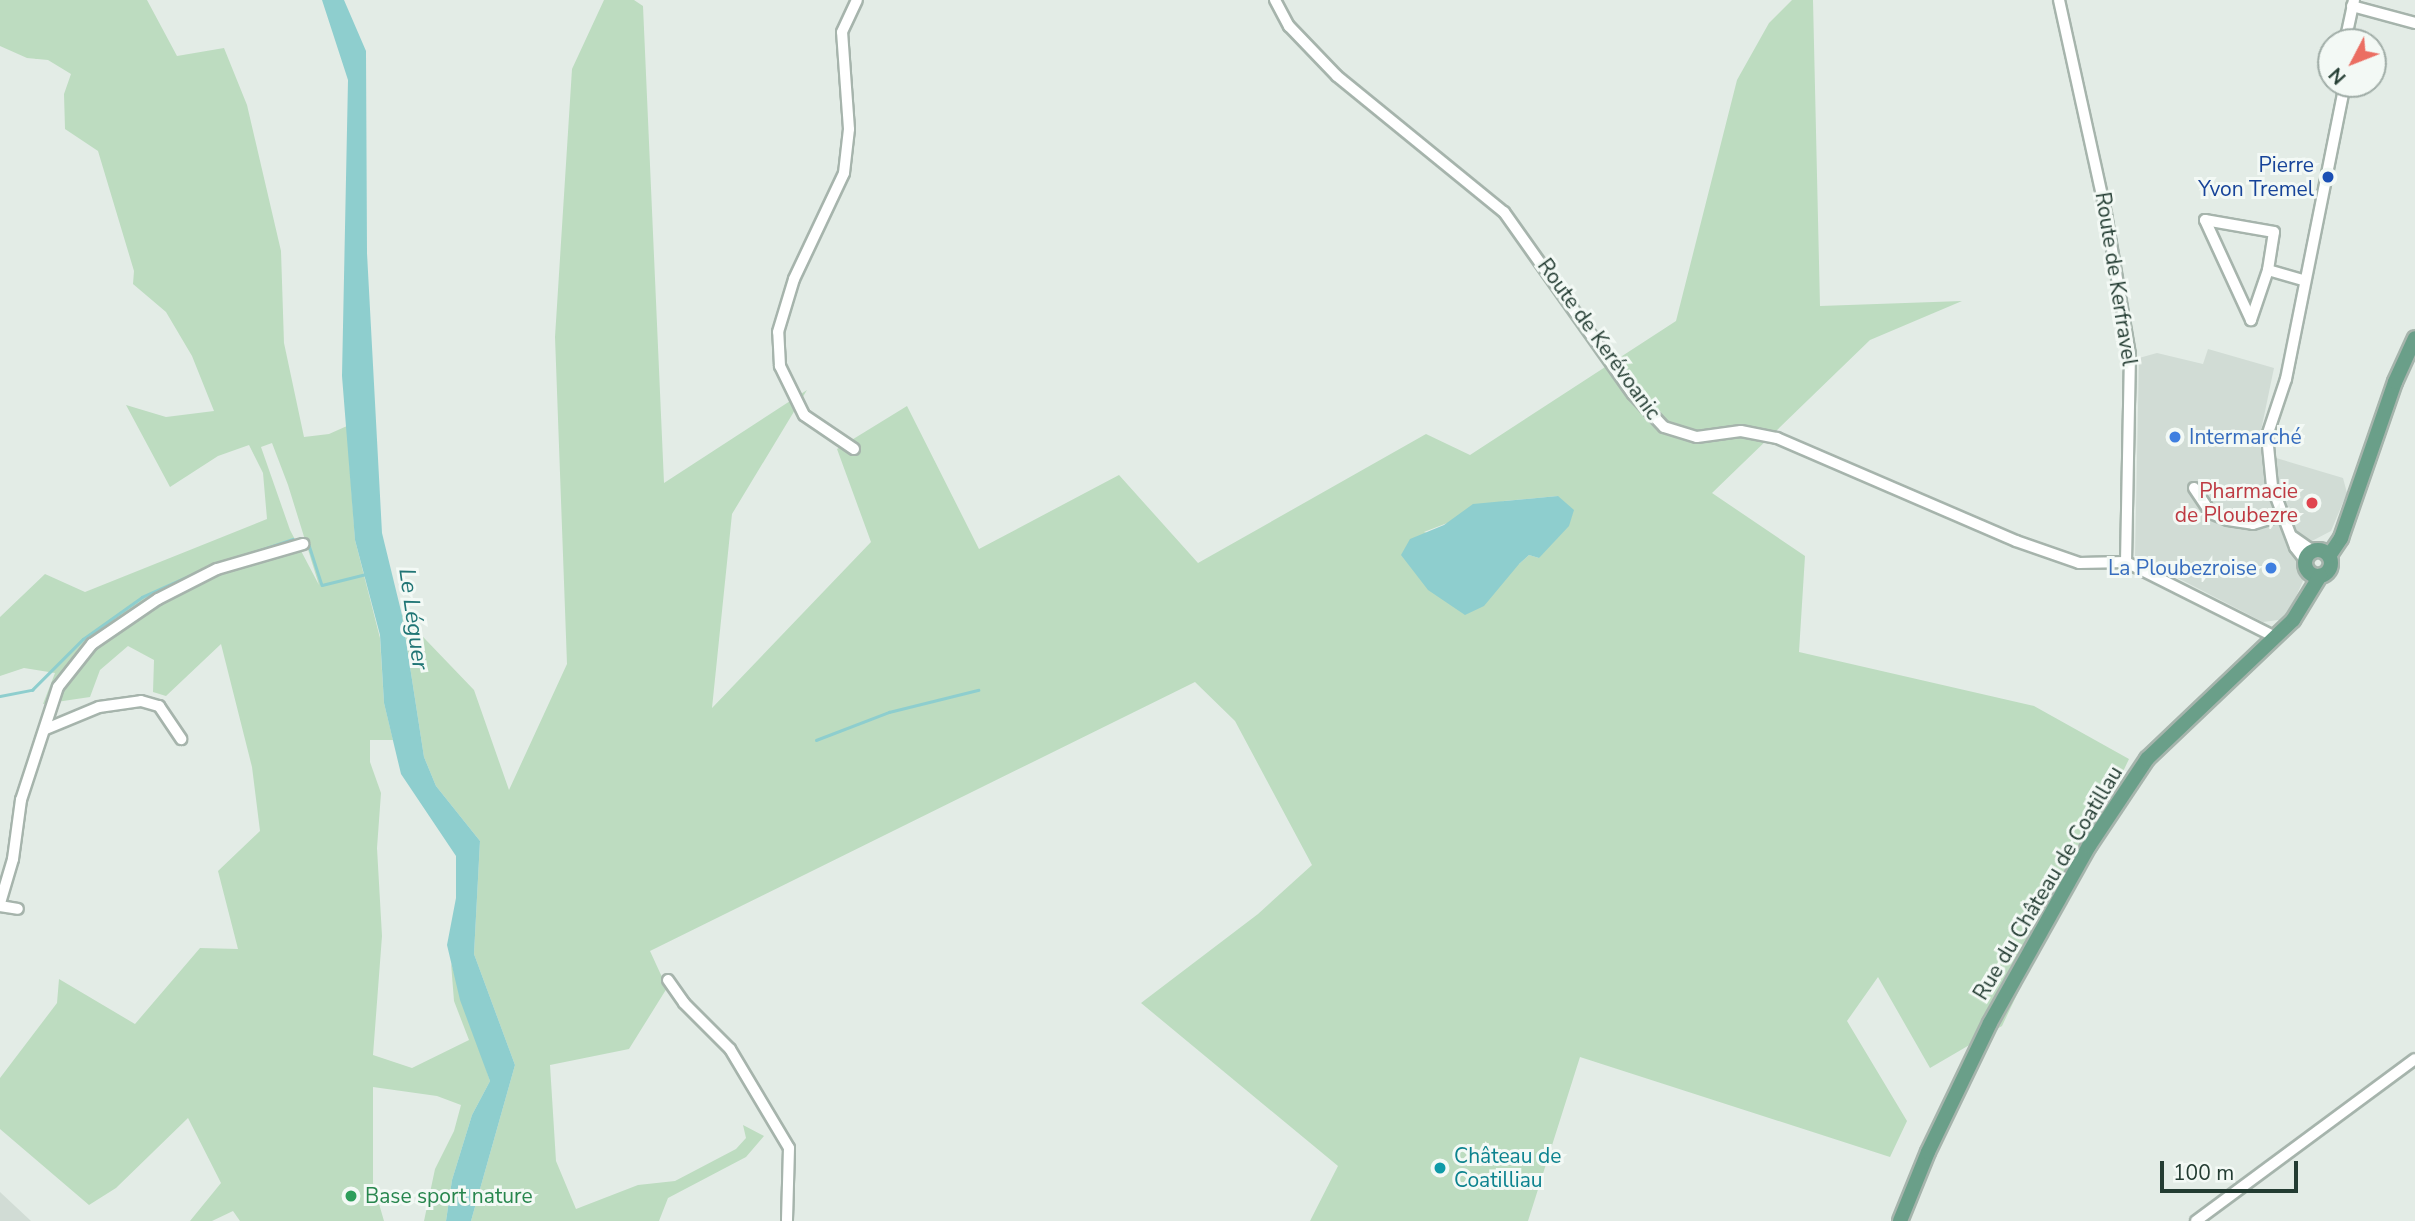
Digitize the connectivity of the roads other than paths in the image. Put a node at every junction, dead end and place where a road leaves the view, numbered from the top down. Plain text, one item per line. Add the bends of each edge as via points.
1 (857, 0) edge
2 (1275, 0) edge
3 (2059, 0) edge
4 (2353, 3) edge
5 (2415, 22) edge
6 (2348, 28) edge
7 (2342, 98) edge
8 (2268, 270) junction
9 (2304, 280) junction
10 (2415, 338) edge
11 (854, 449) dead end
12 (2194, 488) dead end
13 (2282, 515) junction
14 (303, 544) dead end
15 (2316, 561) junction
16 (2126, 562) junction
17 (2275, 637) junction
18 (46, 729) junction
19 (181, 739) dead end
20 (0, 904) edge
21 (18, 909) dead end
22 (668, 980) dead end
23 (2415, 1059) edge
24 (787, 1221) edge
25 (1900, 1221) edge
26 (2196, 1221) edge

1 - 11 street via 842,32 849,129 844,173 794,279 778,332 780,366 804,415
2 - 16 street, Route de Kerévoanic via 1289,26 1336,76 1504,212 1639,401 1664,427 1697,437 1741,431 1777,438 2016,541 2079,563
3 - 16 street, Route de Kerfravel via 2104,203 2130,354
4 - 5 street
4 - 6 street
7 - 9 street
8 - 8 street via 2274,232 2205,220 2251,320
8 - 9 street
9 - 13 street via 2282,396 2267,436 2268,471
10 - 15 main road via 2346,521
12 - 13 street via 2211,513 2243,525
13 - 15 street via 2290,535
14 - 18 street via 217,569 158,599 92,644 58,687
15 - 17 main road, Rue du Château de Coatillau via 2307,602
16 - 17 street, Route de Kerévoanic
17 - 25 main road, Rue du Château de Coatillau via 2147,759 2060,896 1990,1023 1927,1152
18 - 19 street via 99,707 141,701 159,706
18 - 20 street via 21,800 13,859
20 - 21 street
22 - 24 street via 730,1049 789,1148
23 - 26 street

